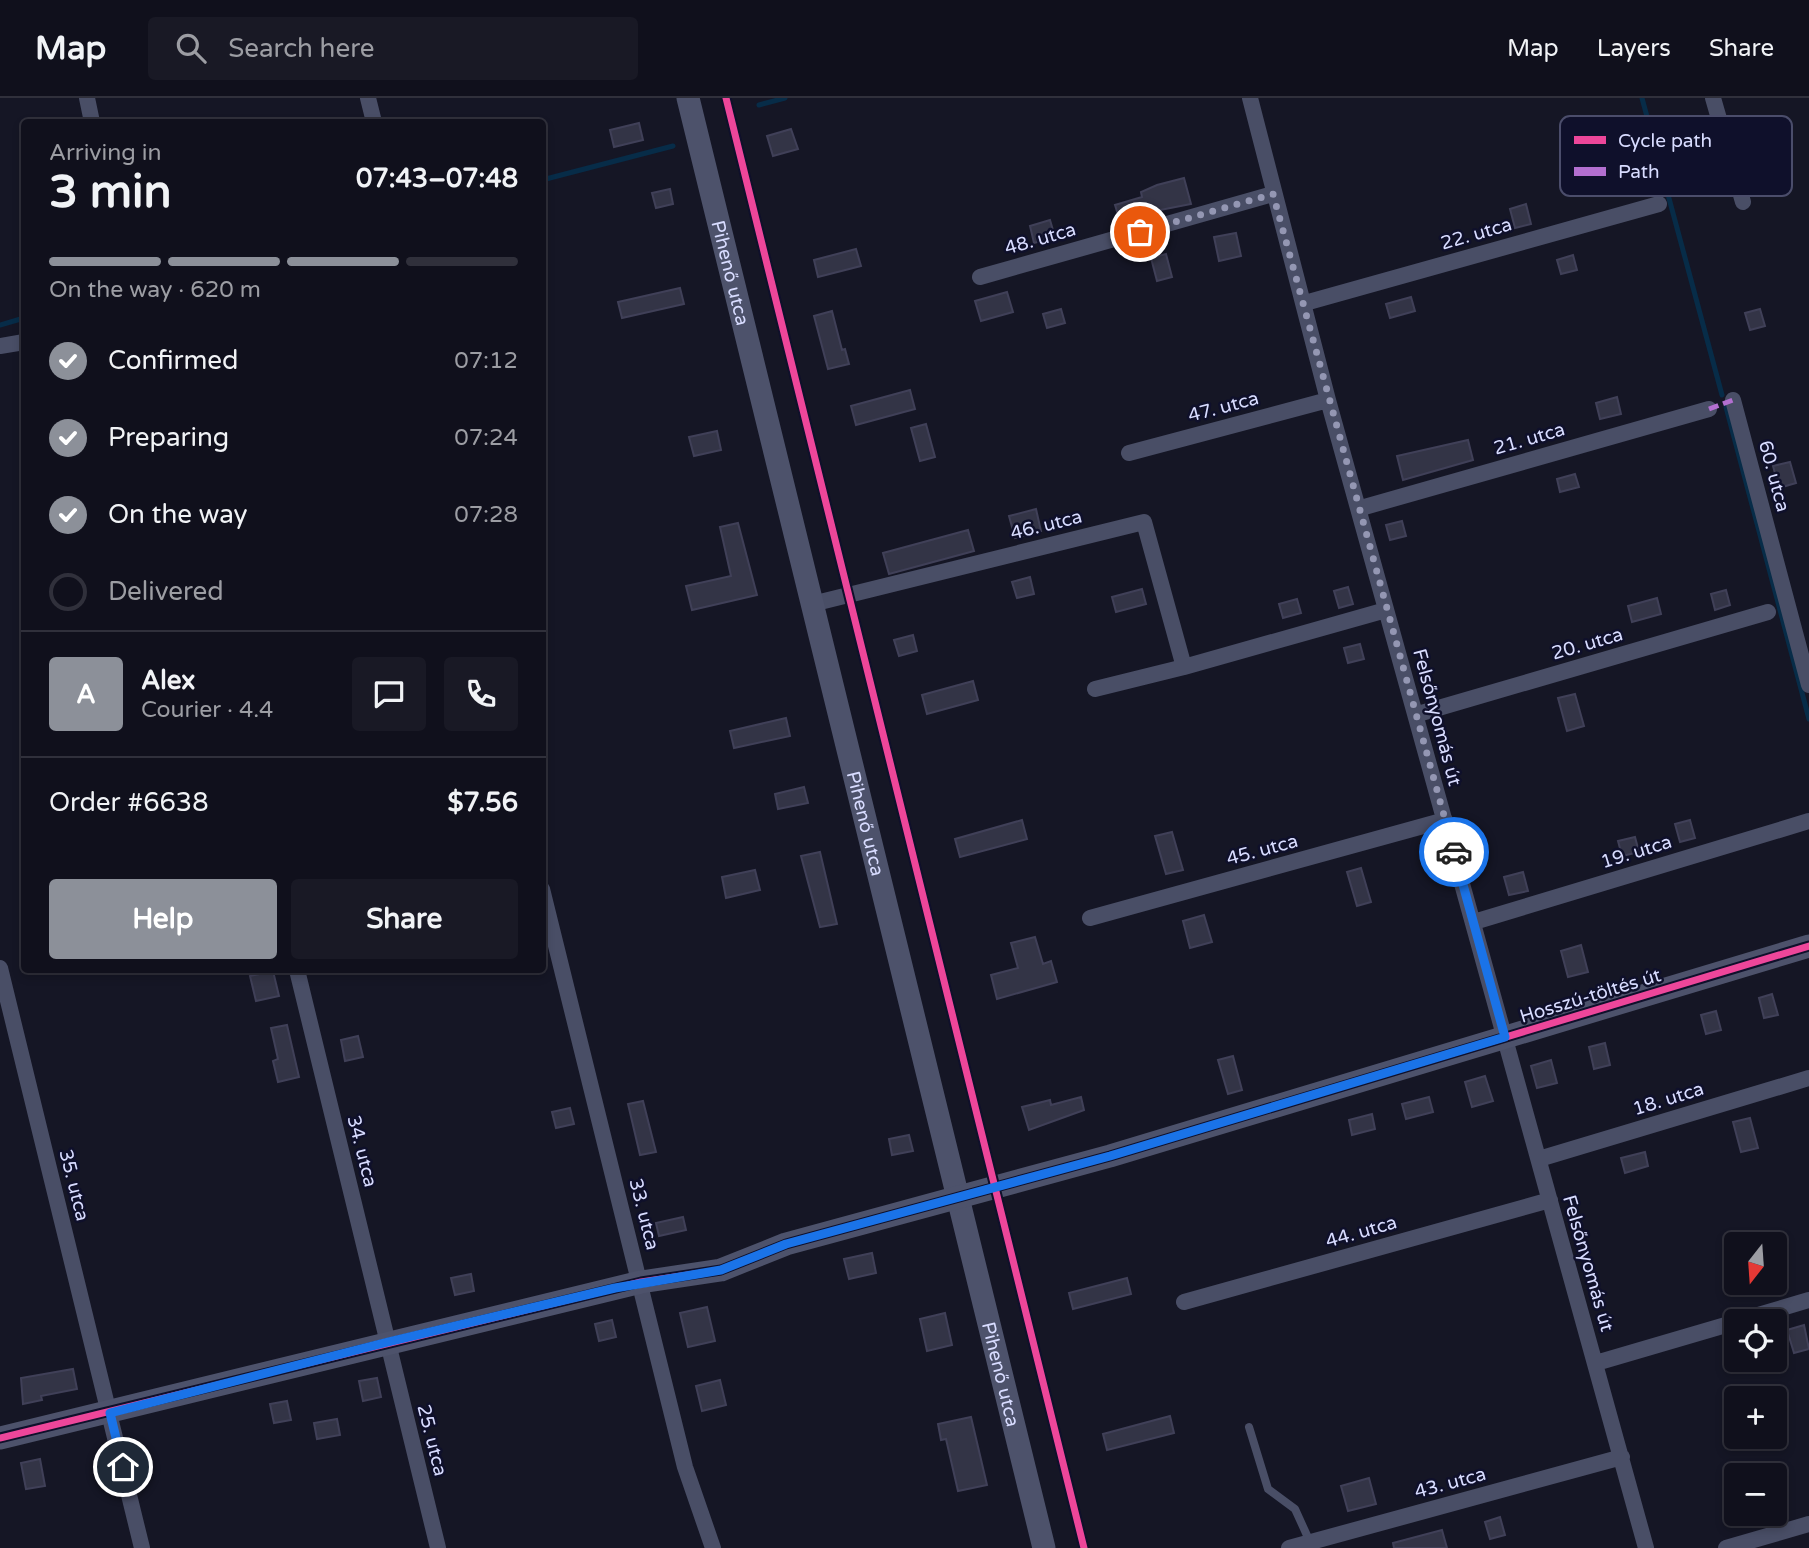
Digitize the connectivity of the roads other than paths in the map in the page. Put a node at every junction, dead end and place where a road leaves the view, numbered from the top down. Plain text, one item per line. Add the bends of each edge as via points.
1 (87, 98) edge
2 (368, 98) edge
3 (688, 98) edge
4 (1250, 98) edge
5 (1713, 98) edge
6 (1718, 116) edge
7 (91, 119) edge
8 (373, 119) edge
9 (1273, 194) junction
10 (1742, 196) edge
11 (1744, 202) dead end
12 (1659, 204) dead end
13 (980, 277) dead end
14 (1304, 303) junction
15 (21, 342) edge
16 (0, 346) edge
17 (1328, 400) junction
18 (1733, 400) dead end
19 (1709, 409) dead end
20 (1129, 453) dead end
21 (1360, 508) junction
22 (812, 604) junction
23 (1386, 610) junction
24 (1768, 612) dead end
25 (1184, 667) junction
26 (1809, 685) edge
27 (1095, 689) dead end
28 (1418, 714) junction
29 (1444, 820) junction
30 (1809, 821) edge
31 (546, 905) edge
32 (1090, 918) dead end
33 (1474, 922) junction
34 (1809, 946) edge
35 (0, 968) edge
36 (298, 973) edge
37 (1505, 1037) junction
38 (1809, 1078) edge
39 (1539, 1159) junction
40 (956, 1198) junction
41 (1550, 1200) junction
42 (641, 1282) junction
43 (1809, 1300) edge
44 (1184, 1302) dead end
45 (1780, 1309) edge
46 (1724, 1326) edge
47 (388, 1342) junction
48 (1596, 1363) junction
49 (110, 1413) junction
50 (1249, 1427) dead end
51 (0, 1438) edge
52 (1622, 1457) junction
53 (1809, 1524) edge
54 (1310, 1542) junction
55 (142, 1548) edge
56 (438, 1548) edge
57 (713, 1548) edge
58 (1044, 1548) edge
59 (1289, 1548) edge
60 (1646, 1548) edge
61 (1726, 1548) edge

1 - 7 street
2 - 8 street
3 - 22 street, Pihenő utca
4 - 9 street, Felsőnyomás út
5 - 6 street
9 - 13 street, 48. utca
9 - 14 street, Felsőnyomás út
10 - 11 street
12 - 14 street, 22. utca
14 - 17 street, Felsőnyomás út
15 - 16 street
17 - 20 street, 47. utca
17 - 21 street, Felsőnyomás út
18 - 26 street, 60. utca
19 - 21 street, 21. utca
21 - 23 street, Felsőnyomás út
22 - 25 street, 46. utca via 1144,522
22 - 40 street, Pihenő utca
23 - 25 street
23 - 28 street, Felsőnyomás út
24 - 28 street, 20. utca
25 - 27 street
28 - 29 street, Felsőnyomás út
29 - 32 street, 45. utca
29 - 33 street, Felsőnyomás út
30 - 33 street, 19. utca
31 - 42 street, 33. utca
33 - 37 street, Felsőnyomás út
34 - 37 street, Hosszú-töltés út
35 - 49 street, 35. utca
36 - 47 street, 34. utca
37 - 39 street, Felsőnyomás út
37 - 40 street, Hosszú-töltés út
38 - 39 street, 18. utca
39 - 41 street, Felsőnyomás út
40 - 42 street, Hosszú-töltés út via 786,1244 721,1270
40 - 58 street, Pihenő utca
41 - 44 street, 44. utca
41 - 48 street, Felsőnyomás út
42 - 47 street, Hosszú-töltés út
42 - 57 street, 33. utca via 685,1467
43 - 45 street
46 - 48 street
47 - 49 street, Hosszú-töltés út
47 - 56 street, 25. utca
48 - 52 street, Felsőnyomás út
49 - 51 street, Hosszú-töltés út
49 - 55 street, 35. utca
50 - 54 lane via 1268,1489 1295,1509
52 - 54 street, 43. utca
52 - 60 street, Felsőnyomás út
53 - 61 street
54 - 59 street, 43. utca

